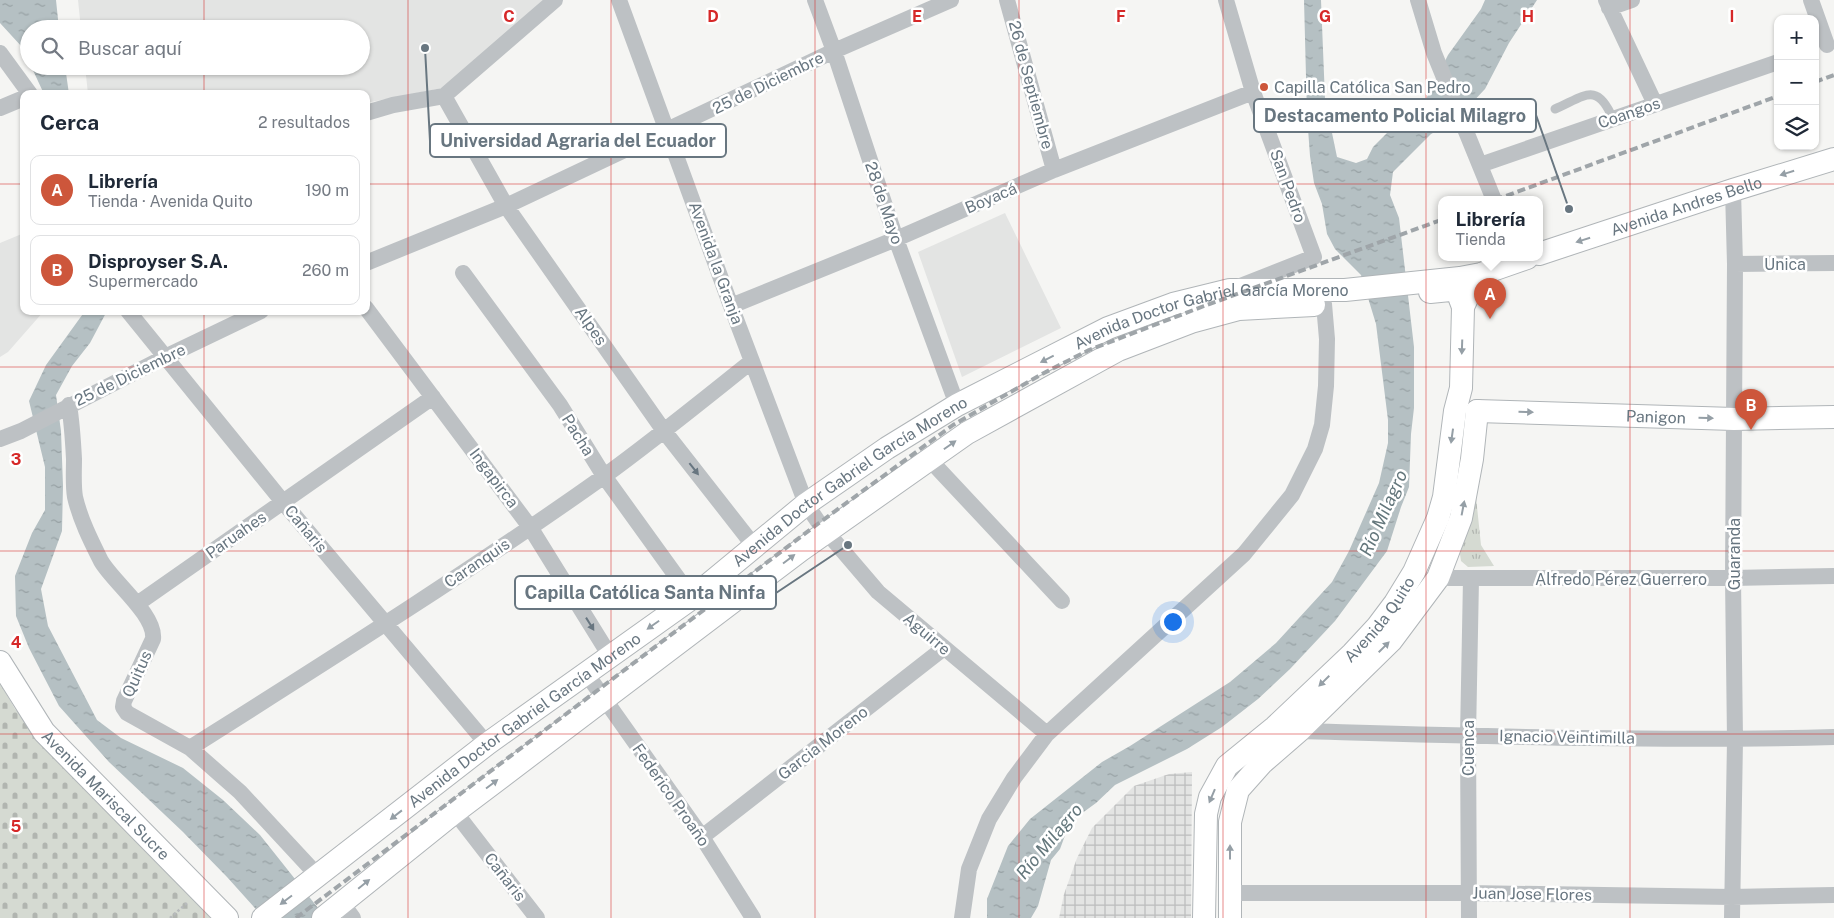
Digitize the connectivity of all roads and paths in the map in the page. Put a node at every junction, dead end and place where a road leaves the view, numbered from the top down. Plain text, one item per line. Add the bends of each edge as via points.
1 (555, 0) edge
2 (619, 0) edge
3 (815, 0) edge
4 (951, 0) edge
5 (1007, 0) edge
6 (1226, 0) edge
7 (1418, 0) edge
8 (1632, 0) edge
9 (1811, 0) edge
10 (1608, 4) edge
11 (1825, 46) edge
12 (834, 51) junction
13 (0, 53) edge
14 (1774, 63) edge
15 (27, 90) edge
16 (1252, 92) junction
17 (444, 96) junction
18 (20, 100) edge
19 (1655, 104) junction
20 (0, 108) edge
21 (1555, 109) dead end
22 (370, 111) edge
23 (1613, 119) junction
24 (668, 131) junction
25 (1834, 159) edge
26 (1480, 165) junction
27 (1054, 170) junction
28 (1733, 190) junction
29 (1492, 196) edge
30 (506, 206) junction
31 (896, 238) junction
32 (1543, 252) edge
33 (370, 261) edge
34 (1513, 261) edge
35 (1735, 264) junction
36 (1834, 264) edge
37 (1492, 267) edge
38 (463, 274) dead end
39 (1230, 290) junction
40 (1450, 292) junction
41 (1346, 296) junction
42 (1324, 304) junction
43 (731, 306) junction
44 (370, 313) edge
45 (131, 315) edge
46 (253, 315) edge
47 (165, 357) junction
48 (752, 361) junction
49 (1461, 388) junction
50 (433, 397) junction
51 (957, 405) junction
52 (67, 406) junction
53 (1477, 411) junction
54 (1834, 417) edge
55 (1734, 420) junction
56 (664, 431) junction
57 (0, 439) edge
58 (929, 460) junction
59 (604, 476) junction
60 (283, 502) junction
61 (806, 504) junction
62 (530, 527) junction
63 (822, 528) junction
64 (754, 546) junction
65 (1834, 576) edge
66 (1438, 578) junction
67 (1733, 578) junction
68 (1472, 579) junction
69 (692, 598) junction
70 (1062, 601) dead end
71 (137, 604) junction
72 (386, 624) junction
73 (944, 648) junction
74 (610, 656) junction
75 (0, 662) edge
76 (586, 673) junction
77 (603, 699) junction
78 (1299, 731) junction
79 (1047, 734) junction
80 (1468, 736) junction
81 (1834, 737) edge
82 (1735, 740) junction
83 (487, 744) junction
84 (190, 748) junction
85 (455, 812) junction
86 (702, 837) junction
87 (313, 879) junction
88 (1230, 893) junction
89 (1468, 893) junction
90 (1834, 895) edge
91 (1732, 897) junction
92 (336, 913) edge
93 (227, 918) edge
94 (263, 918) edge
95 (537, 918) edge
96 (754, 918) edge
97 (962, 918) edge
98 (1204, 918) edge
99 (1230, 918) edge
100 (1469, 918) edge
101 (1732, 918) edge

1 - 17 street
2 - 24 street, Avenida la Granja
3 - 12 street, 28 de Mayo
4 - 12 street, 25 de Diciembre
5 - 27 street, 26 de Septiembre
6 - 16 street, San Pedro
7 - 26 street via 1434,52
8 - 10 street
9 - 11 street
10 - 19 street
12 - 24 street, 25 de Diciembre
12 - 31 street, 28 de Mayo
13 - 15 street
14 - 19 street, Coangos
16 - 27 street, Boyacá
16 - 39 street, San Pedro via 1314,257
17 - 22 street
17 - 30 street, Alpes
18 - 20 street
19 - 23 street, Coangos
21 - 23 lane via 1589,94 1596,95 1607,104
23 - 26 street, Coangos
24 - 30 street, 25 de Diciembre
24 - 43 street, Avenida la Granja
25 -> 28 main road, Avenida Andres Bello
26 - 29 street
27 - 31 street, Boyacá
28 -> 32 main road, Avenida Andres Bello
28 - 35 street, Guaranda
30 - 33 street, 25 de Diciembre
30 - 56 street, Alpes
31 - 43 street, Boyacá
31 - 51 street, 28 de Mayo
34 - 37 main road, Avenida Andres Bello
35 - 36 street, Unica
35 - 55 street, Guaranda
37 - 40 main road, Avenida Doctor Gabriel García Moreno
38 - 59 street, Pacha via 560,405
39 - 41 main road, Avenida Doctor Gabriel García Moreno
39 -> 51 main road, Avenida Doctor Gabriel García Moreno via 1173,304 1108,328
40 - 41 main road, Avenida Doctor Gabriel García Moreno
40 -> 49 main road, Avenida Quito
41 - 42 main road, Avenida Doctor Gabriel García Moreno
58 -> 42 main road, Avenida Doctor Gabriel García Moreno via 967,433 1118,350 1191,322 1239,309
42 - 79 street via 1327,348 1322,425 1315,448 1292,495 1244,554
43 - 48 street, Avenida la Granja
44 - 50 street, Ingapirca
45 - 47 street, Cañaris
46 - 47 street, 25 de Diciembre
47 - 52 street, 25 de Diciembre
47 - 60 street, Cañaris
48 - 56 street, Caranquis
48 - 61 street, Avenida la Granja
49 - 53 main road
49 -> 98 main road, Avenida Quito via 1438,518 1414,572 1395,603 1377,627 1316,690 1228,766 1210,797 1205,830
50 - 60 street, Paruahes
50 - 62 street, Ingapirca
51 - 61 main road, Avenida Doctor Gabriel García Moreno
52 - 57 street, 25 de Diciembre
52 - 71 street, Quitus via 73,431 75,495 80,515 102,563
53 -> 55 main road, Panigon
66 -> 53 main road, Avenida Quito via 1461,518
54 - 55 main road, Panigon
55 - 67 street, Guaranda
56 - 59 street, Caranquis
56 -> 64 street, Alpes
58 - 63 main road, Avenida Doctor Gabriel García Moreno
58 - 70 street
59 - 62 street, Caranquis
59 - 69 street, Pacha
60 - 71 street, Paruahes
60 - 72 street, Cañaris
61 - 63 street, Avenida la Granja
61 - 64 main road, Avenida Doctor Gabriel García Moreno
62 - 72 street, Caranquis
62 -> 74 street, Ingapirca
63 - 73 street, Aguirre via 878,592
77 -> 63 main road, Avenida Doctor Gabriel García Moreno
64 - 69 main road, Avenida Doctor Gabriel García Moreno
65 - 67 street, Alfredo Pérez Guerrero
66 - 68 street, Alfredo Pérez Guerrero
78 -> 66 main road, Avenida Quito via 1391,641
67 - 68 street, Alfredo Pérez Guerrero
67 - 82 street, Guaranda
68 - 80 street, Cuenca
69 -> 74 main road, Avenida Doctor Gabriel García Moreno
71 - 84 street, Quitus via 154,632 123,708
72 - 83 street, Cañaris
72 - 84 street, Caranquis
73 - 79 street, Aguirre
73 - 86 street, Garcia Moreno
74 - 76 main road, Avenida Doctor Gabriel García Moreno
75 - 93 main road, Avenida Mariscal Sucre via 44,732
76 - 77 street, Federico Proaño
76 - 83 main road, Avenida Doctor Gabriel García Moreno
85 -> 77 main road, Avenida Doctor Gabriel García Moreno
77 - 86 street, Federico Proaño
78 - 80 street, Ignacio Veintimilla
88 -> 78 main road, Avenida Quito via 1230,822 1238,790 1262,763
79 - 97 street via 988,819 969,869
80 - 82 street, Ignacio Veintimilla
80 - 89 street, Cuenca
81 - 82 street, Ignacio Veintimilla
82 - 91 street, Guaranda
83 -> 87 main road, Avenida Doctor Gabriel García Moreno
84 - 87 street, Quitus via 240,792
92 -> 85 main road, Avenida Doctor Gabriel García Moreno
85 - 95 street, Cañaris
86 - 96 street, Federico Proaño
87 -> 94 main road, Avenida Doctor Gabriel García Moreno
88 - 89 street, Juan Jose Flores
88 - 99 main road, Avenida Quito
89 - 91 street, Juan Jose Flores
89 - 100 street, Cuenca
90 - 91 street, Juan Jose Flores
91 - 101 street, Guaranda

